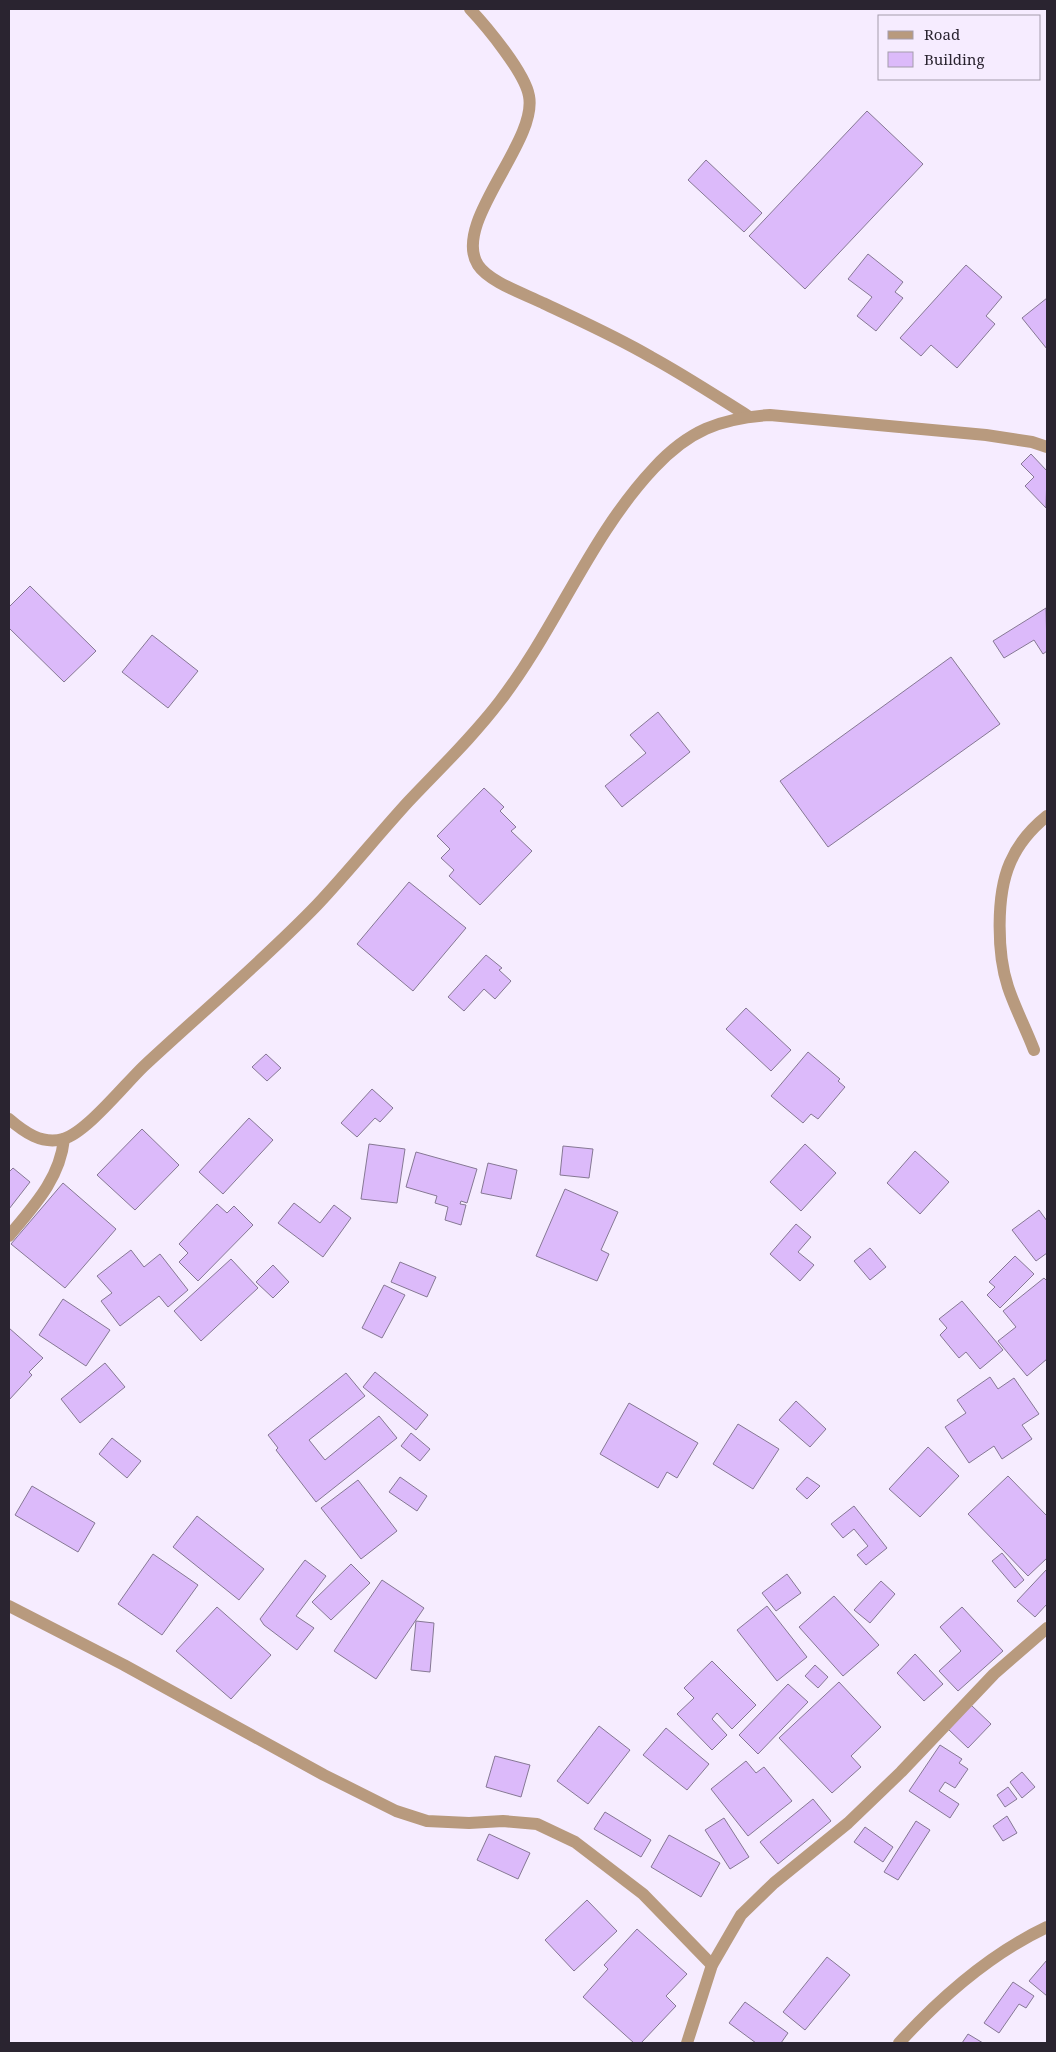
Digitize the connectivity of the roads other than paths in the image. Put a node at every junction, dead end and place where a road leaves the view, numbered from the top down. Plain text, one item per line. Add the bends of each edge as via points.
1 (470, 9) edge
2 (748, 416) junction
3 (1047, 447) edge
4 (1047, 816) edge
5 (1034, 1050) dead end
6 (9, 1119) edge
7 (64, 1139) junction
8 (9, 1236) edge
9 (9, 1606) edge
10 (1047, 1628) edge
11 (1047, 1927) edge
12 (712, 1964) junction
13 (687, 2043) edge
14 (899, 2043) edge

1 - 2 street via 519,71 530,96 525,126 476,228 473,249 478,265 500,283 650,356
2 - 3 street via 805,417 986,435
2 - 7 street via 713,424 688,436 654,467 614,517 502,699 462,747 408,802 317,905 80,1130
4 - 5 street via 1032,828 1010,863 1000,901 1000,942 1007,986
6 - 7 street via 36,1137
7 - 8 street via 54,1177
9 - 12 street via 396,1811 427,1821 537,1824 576,1842 643,1894
10 - 12 street via 994,1674 848,1823 774,1883 741,1915
11 - 14 street via 981,1966
12 - 13 street

